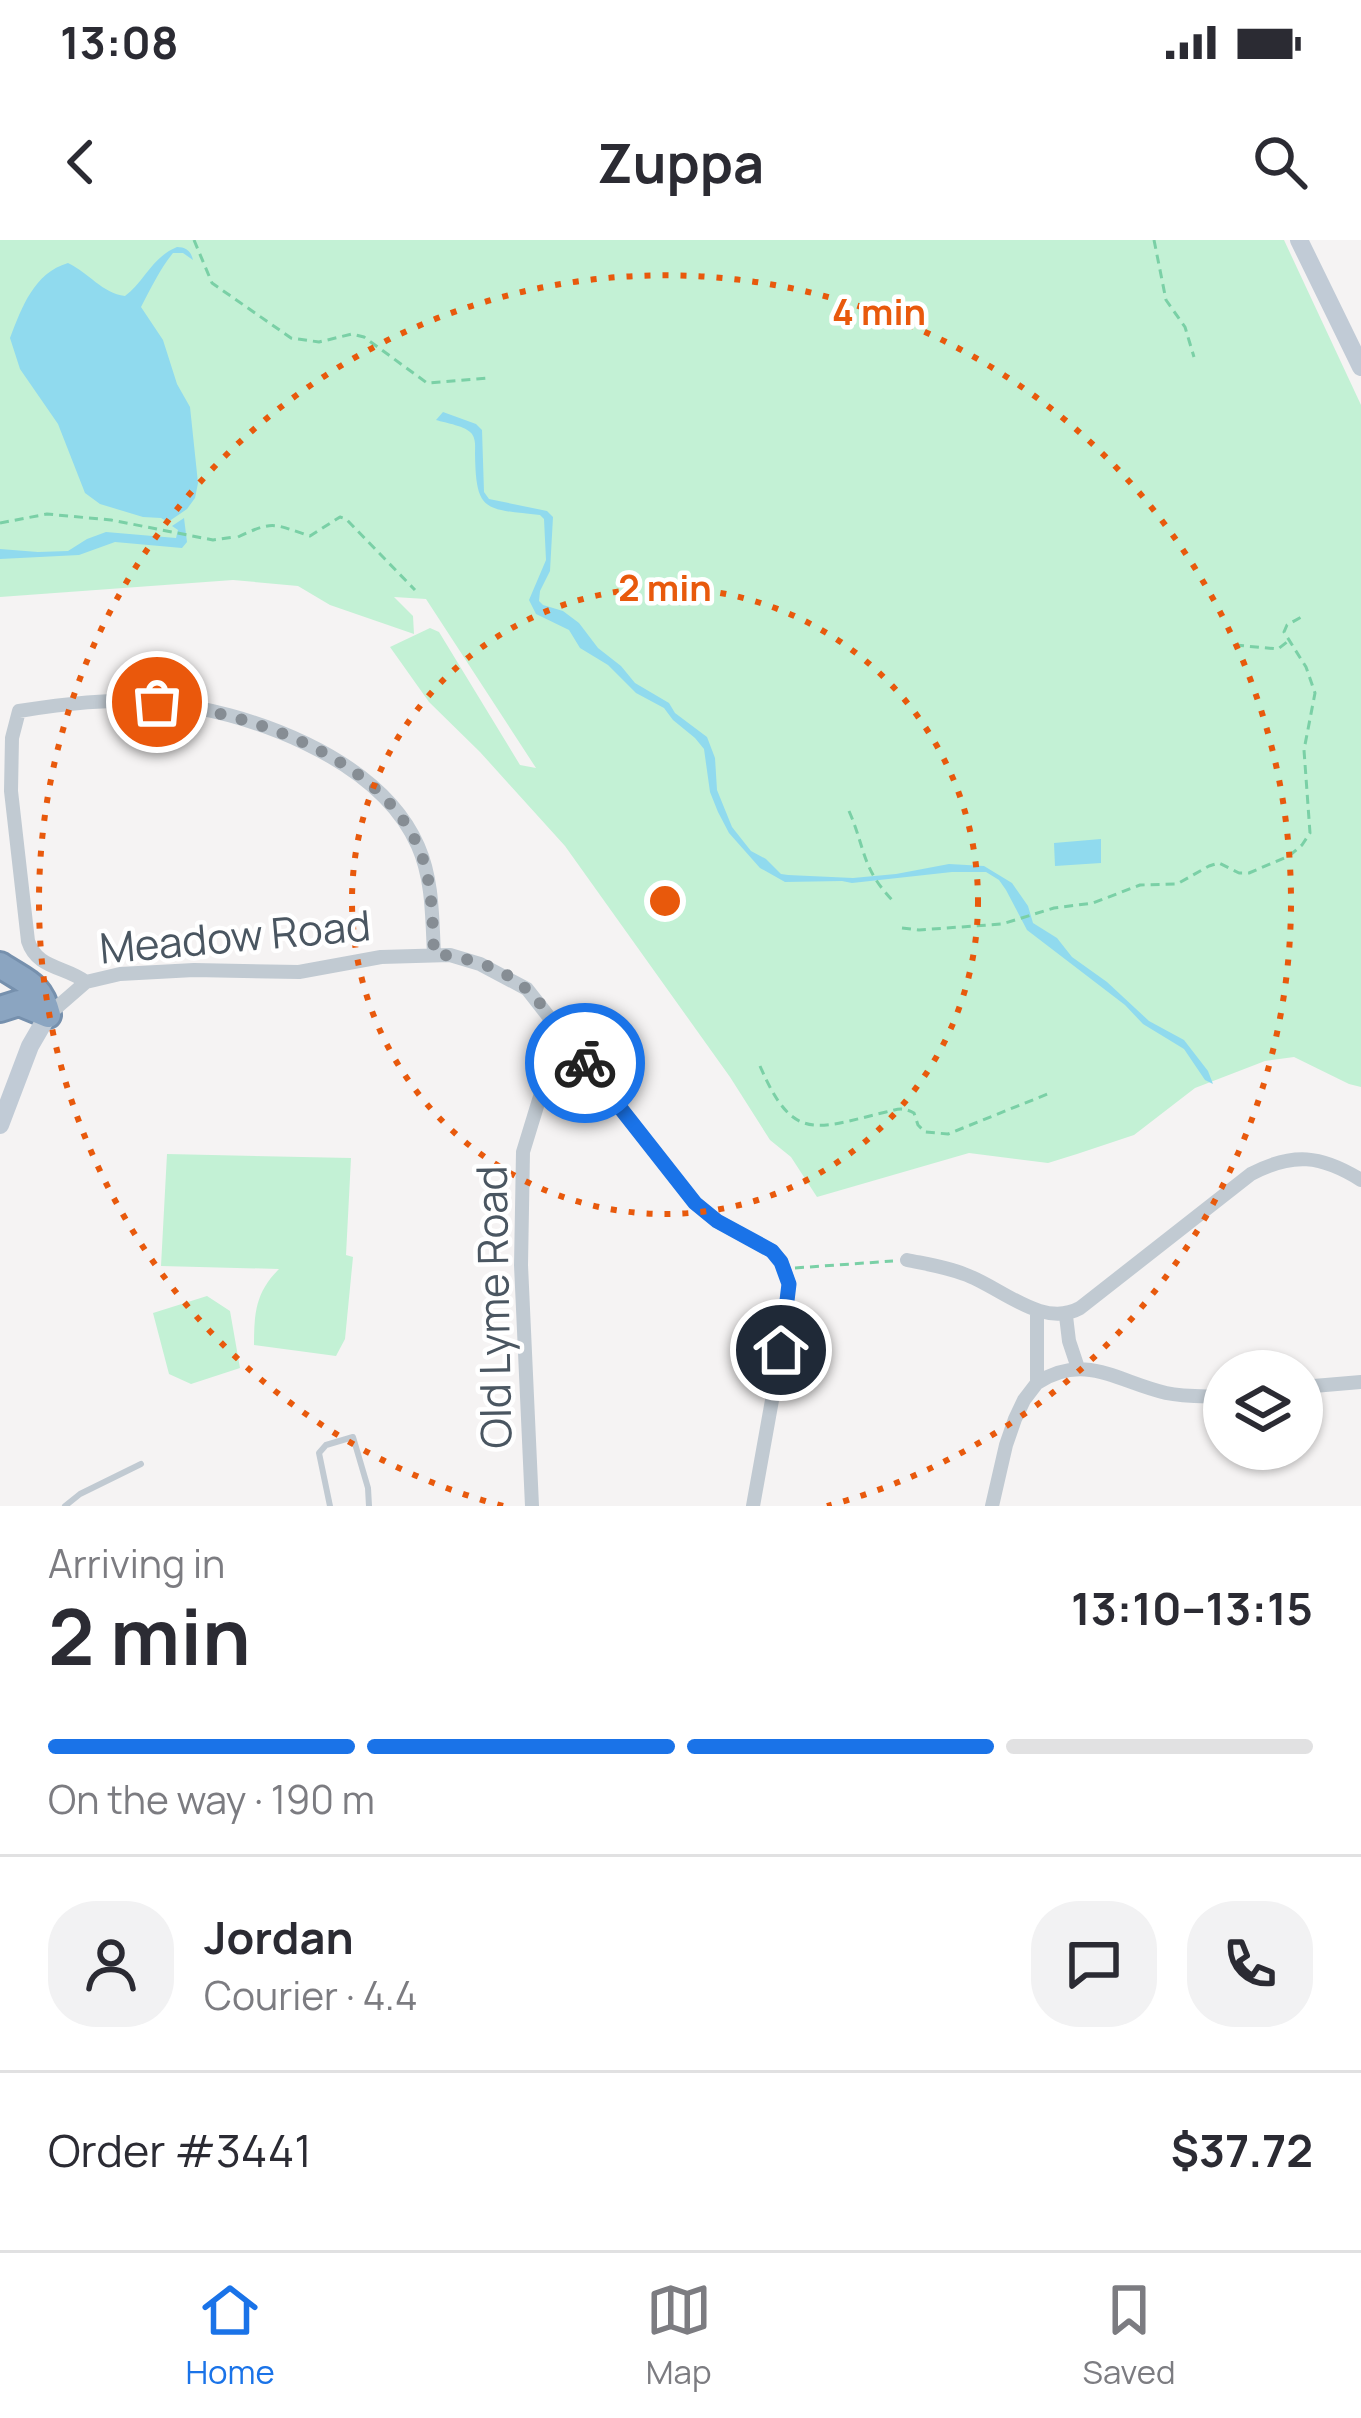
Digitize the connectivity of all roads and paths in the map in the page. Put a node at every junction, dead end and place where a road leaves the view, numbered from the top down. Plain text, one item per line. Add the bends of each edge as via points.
1 (194, 240) edge
2 (1154, 240) edge
3 (1298, 240) edge
4 (1194, 357) dead end
5 (1361, 367) edge
6 (488, 378) dead end
7 (0, 523) edge
8 (415, 590) dead end
9 (1305, 615) dead end
10 (1288, 641) junction
11 (1235, 645) dead end
12 (849, 811) dead end
13 (894, 902) dead end
14 (902, 928) dead end
15 (434, 954) junction
16 (0, 964) edge
17 (86, 982) junction
18 (0, 1010) edge
19 (48, 1016) junction
20 (573, 1048) junction
21 (760, 1066) dead end
22 (1050, 1093) dead end
23 (0, 1125) edge
24 (1361, 1180) edge
25 (907, 1260) joint
26 (784, 1268) junction
27 (1037, 1312) junction
28 (1066, 1316) junction
29 (1078, 1368) junction
30 (1361, 1382) edge
31 (1037, 1383) junction
32 (1323, 1385) edge
33 (1203, 1396) edge
34 (141, 1464) dead end
35 (65, 1506) edge
36 (330, 1506) edge
37 (370, 1506) edge
38 (532, 1506) edge
39 (753, 1506) edge
40 (992, 1506) edge

1 - 6 path via 212,283 291,338 352,334 427,383
2 - 4 path via 1166,301
3 - 5 street
7 - 8 path via 47,514 213,541 265,524 310,536 340,517
9 - 10 path via 1287,626
10 - 11 path via 1278,649
10 - 14 path via 1315,693 1303,770 1310,833 1289,856 1260,871 1219,863 1177,884 1140,885 1020,920
12 - 13 path via 870,872
15 - 17 street, Meadow Road via 299,972 143,972
15 - 17 street via 426,869 398,810 296,738 157,702 19,711 11,791 28,941 41,962
15 - 20 street, Meadow Road via 480,964 527,989
16 - 19 highway via 36,988
17 - 19 street, Meadow Road
18 - 19 highway via 19,1004
19 - 23 street
20 - 26 street, Meadow Road via 695,1203 772,1251
20 - 38 street, Old Lyme Road via 542,1090 523,1152
21 - 22 path via 790,1117 812,1125 902,1108 925,1132 948,1133
24 - 28 street via 1324,1162 1277,1161
25 - 26 path
25 - 27 street via 989,1284
26 - 39 street via 781,1350
27 - 28 street
27 - 31 street
28 - 29 street
29 - 31 street
29 - 33 street
30 - 32 street
31 - 40 street via 1015,1419
34 - 35 lane
36 - 37 lane via 319,1453 353,1438

